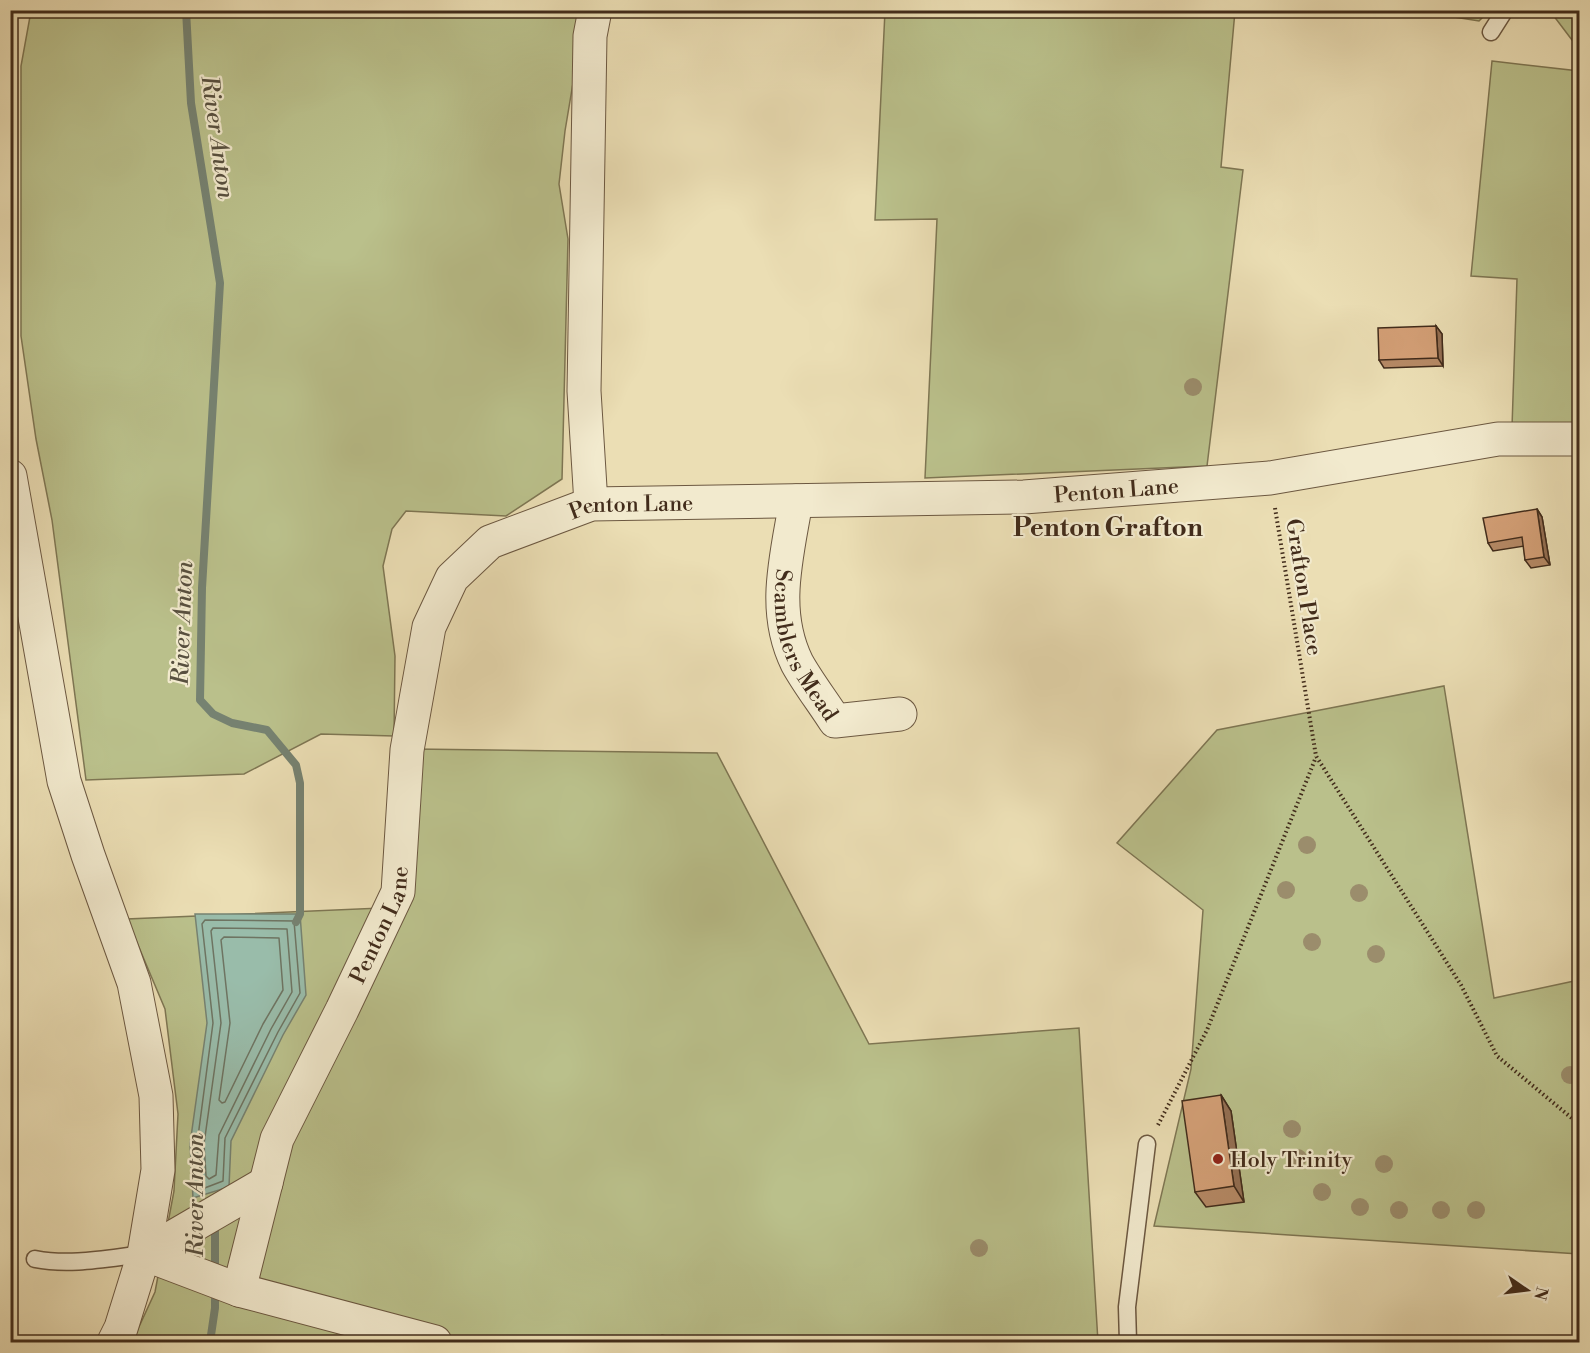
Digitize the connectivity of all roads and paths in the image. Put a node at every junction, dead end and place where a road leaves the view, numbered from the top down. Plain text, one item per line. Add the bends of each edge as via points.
1 (595, 10) edge
2 (1505, 10) edge
3 (1491, 33) dead end
4 (1580, 439) edge
5 (10, 476) edge
6 (1270, 478) junction
7 (796, 501) junction
8 (591, 504) junction
9 (900, 714) dead end
10 (1316, 756) junction
11 (1580, 1125) edge
12 (1147, 1144) joint
13 (266, 1183) junction
14 (35, 1259) dead end
15 (157, 1259) junction
16 (234, 1288) junction
17 (114, 1342) edge
18 (435, 1342) edge
19 (1128, 1342) edge

1 - 8 street via 590,36 584,391
2 - 3 lane
4 - 6 street, Penton Lane via 1498,439
5 - 15 street via 64,781 134,982 156,1096
6 - 7 street, Penton Lane via 1024,497
6 - 10 path, Grafton Place
7 - 8 street, Penton Lane
7 - 9 street, Scamblers Mead via 782,587 783,623 797,662 835,721
8 - 13 street, Penton Lane via 490,542 452,578 429,627 407,750 398,892 277,1139
10 - 11 path via 1461,985 1497,1056
10 - 12 path via 1207,1030
12 - 19 lane via 1127,1307
13 - 15 street
13 - 16 street, Penton Lane
14 - 15 lane via 69,1263
15 - 16 street
15 - 17 street
16 - 18 street

